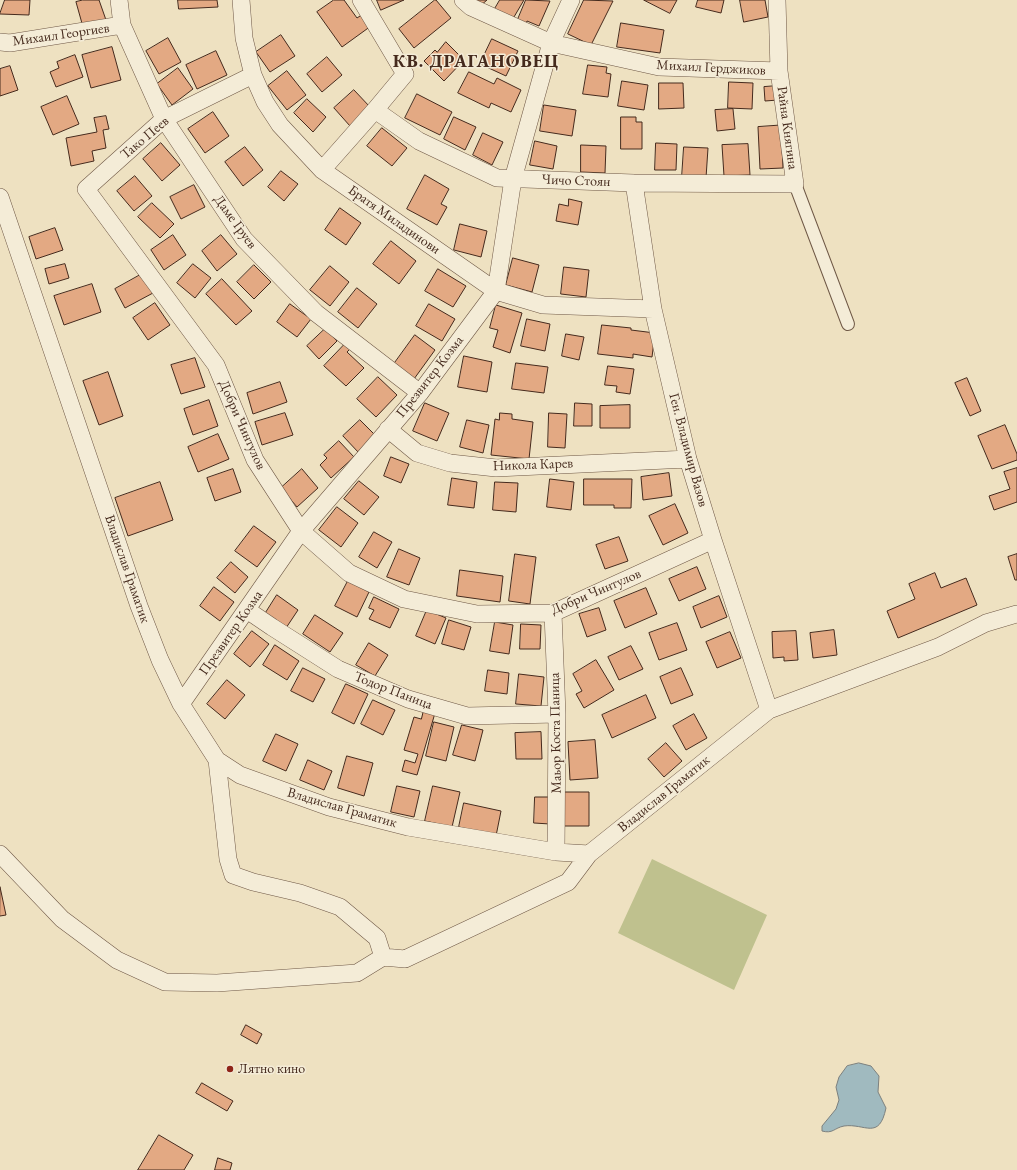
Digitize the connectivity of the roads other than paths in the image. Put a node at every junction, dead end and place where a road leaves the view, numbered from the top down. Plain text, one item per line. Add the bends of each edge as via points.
1 (119, 0) edge
2 (241, 0) edge
3 (361, 0) edge
4 (463, 0) edge
5 (572, 0) edge
6 (776, 0) edge
7 (122, 25) junction
8 (0, 42) edge
9 (551, 43) junction
10 (779, 71) junction
11 (254, 75) junction
12 (375, 110) junction
13 (164, 119) junction
14 (322, 170) junction
15 (513, 179) junction
16 (634, 183) junction
17 (796, 184) junction
18 (86, 190) joint
19 (0, 198) edge
20 (496, 291) junction
21 (653, 309) junction
22 (848, 324) dead end
23 (420, 393) junction
24 (388, 430) junction
25 (688, 459) junction
26 (301, 531) junction
27 (713, 540) junction
28 (247, 610) junction
29 (553, 613) junction
30 (1017, 614) edge
31 (181, 704) junction
32 (769, 710) junction
33 (556, 714) junction
34 (217, 760) junction
35 (556, 852) junction
36 (0, 854) edge
37 (589, 854) junction
38 (383, 957) junction

1 - 7 street, Даме Груев
2 - 11 street, Братя Миладинови via 244,38
3 - 12 street via 405,74
4 - 9 street, Михаил Герджиков via 471,7
5 - 9 street, Презвитер Козма
6 - 10 street, Райна Княгина
7 - 8 street, Михаил Георгиев via 10,43
7 - 13 street, Даме Груев
9 - 10 street, Михаил Герджиков via 659,67
9 - 15 street, Презвитер Козма
10 - 17 street, Райна Княгина
11 - 13 street, Тако Пеев
11 - 14 street, Братя Миладинови via 264,102 280,125
12 - 14 street
12 - 15 street, Чичо Стоян via 419,141 497,178
13 - 18 street, Тако Пеев
13 - 23 street, Даме Груев via 244,239 316,313
14 - 20 street, Братя Миладинови
15 - 16 street, Чичо Стоян
15 - 20 street, Презвитер Козма
16 - 17 street, Чичо Стоян
16 - 21 street, Ген. Владимир Вазов
17 - 22 street
18 - 26 street, Добри Чинтулов via 216,365 255,460
19 - 31 street, Владислав Граматик via 139,606
20 - 21 street, Братя Миладинови via 543,305
20 - 23 street, Презвитер Козма
21 - 25 street, Ген. Владимир Вазов
23 - 24 street, Презвитер Козма
24 - 25 street, Никола Карев via 418,453 450,463 496,468
24 - 26 street, Презвитер Козма
25 - 27 street, Ген. Владимир Вазов
26 - 28 street, Презвитер Козма
26 - 29 street, Добри Чинтулов via 349,573 404,599 477,614
27 - 29 street, Добри Чинтулов
27 - 32 street, Ген. Владимир Вазов
28 - 31 street, Презвитер Козма
28 - 33 street, Тодор Паница via 338,669 408,699 467,716
29 - 33 street, Маьор Коста Паница
30 - 32 street, Владислав Граматик via 986,623 938,646
31 - 34 street, Владислав Граматик
32 - 37 street, Владислав Граматик
33 - 35 street, Маьор Коста Паница
34 - 35 street, Владислав Граматик via 240,776 329,807 408,827
34 - 38 street via 228,859 234,875 340,907 377,938
35 - 37 street, Владислав Граматик
36 - 38 street via 62,919 117,960 165,982 217,983 357,973
37 - 38 street via 568,882 405,959

